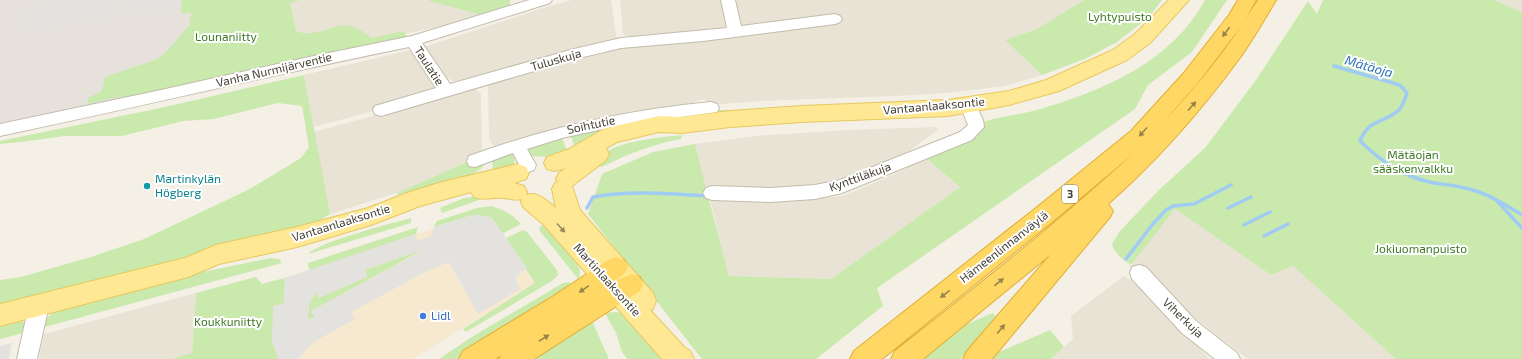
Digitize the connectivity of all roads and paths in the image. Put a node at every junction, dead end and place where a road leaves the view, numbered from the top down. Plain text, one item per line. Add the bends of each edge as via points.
1 (545, 0) edge
2 (728, 0) edge
3 (1180, 0) edge
4 (1247, 0) edge
5 (1267, 0) edge
6 (836, 18) dead end
7 (735, 31) junction
8 (413, 41) junction
9 (446, 91) junction
10 (968, 105) junction
11 (711, 108) dead end
12 (381, 110) dead end
13 (0, 130) edge
14 (1156, 145) junction
15 (517, 146) junction
16 (475, 161) dead end
17 (561, 177) junction
18 (524, 183) junction
19 (712, 193) dead end
20 (1139, 273) dead end
21 (617, 280) junction
22 (39, 305) junction
23 (0, 315) edge
24 (27, 359) edge
25 (472, 359) edge
26 (512, 359) edge
27 (681, 359) edge
28 (688, 359) edge
29 (863, 359) edge
30 (904, 359) edge
31 (976, 359) edge
32 (1230, 359) edge

1 - 8 street, Vanha Nurmijärventie
2 - 7 street
3 - 10 main road, Vantaanlaaksontie via 1143,38 1120,55 1052,86 1009,98
4 -> 29 highway, Hämeenlinnanväylä / 3 via 1236,19 1190,79 1138,137 1044,216
14 -> 5 highway, Hämeenlinnanväylä / 3 via 1207,88 1252,27
6 - 7 street, Tuluskuja
7 - 9 street, Tuluskuja via 621,43
8 - 9 street, Taulatie
8 - 13 street, Vanha Nurmijärventie
9 - 12 street, Tuluskuja
10 - 17 main road, Vantaanlaaksontie via 730,119 682,125 616,144
10 - 19 street, Kynttiläkuja via 976,127 966,136 842,186 815,192 770,195
11 - 15 street, Soihtutie via 672,111 597,123 541,137
30 -> 14 highway, Hämeenlinnanväylä / 3 via 1064,229
31 -> 14 highway
15 - 16 street, Soihtutie
15 - 18 street
17 - 18 main road via 541,161
17 - 18 main road, Vantaanlaaksontie via 557,195 550,199
17 - 21 main road, Martinlaaksontie via 570,215
18 -> 21 main road, Martinlaaksontie via 551,217
18 - 22 main road, Vantaanlaaksontie via 430,204 370,227 298,249 231,264 188,267
20 - 32 street, Viherkuja via 1189,327
21 -> 25 highway via 561,305
26 -> 21 highway
21 - 27 main road, Martinlaaksontie via 675,355
21 - 28 main road, Martinlaaksontie via 684,350
22 - 23 main road, Vantaanlaaksontie
22 - 24 street

